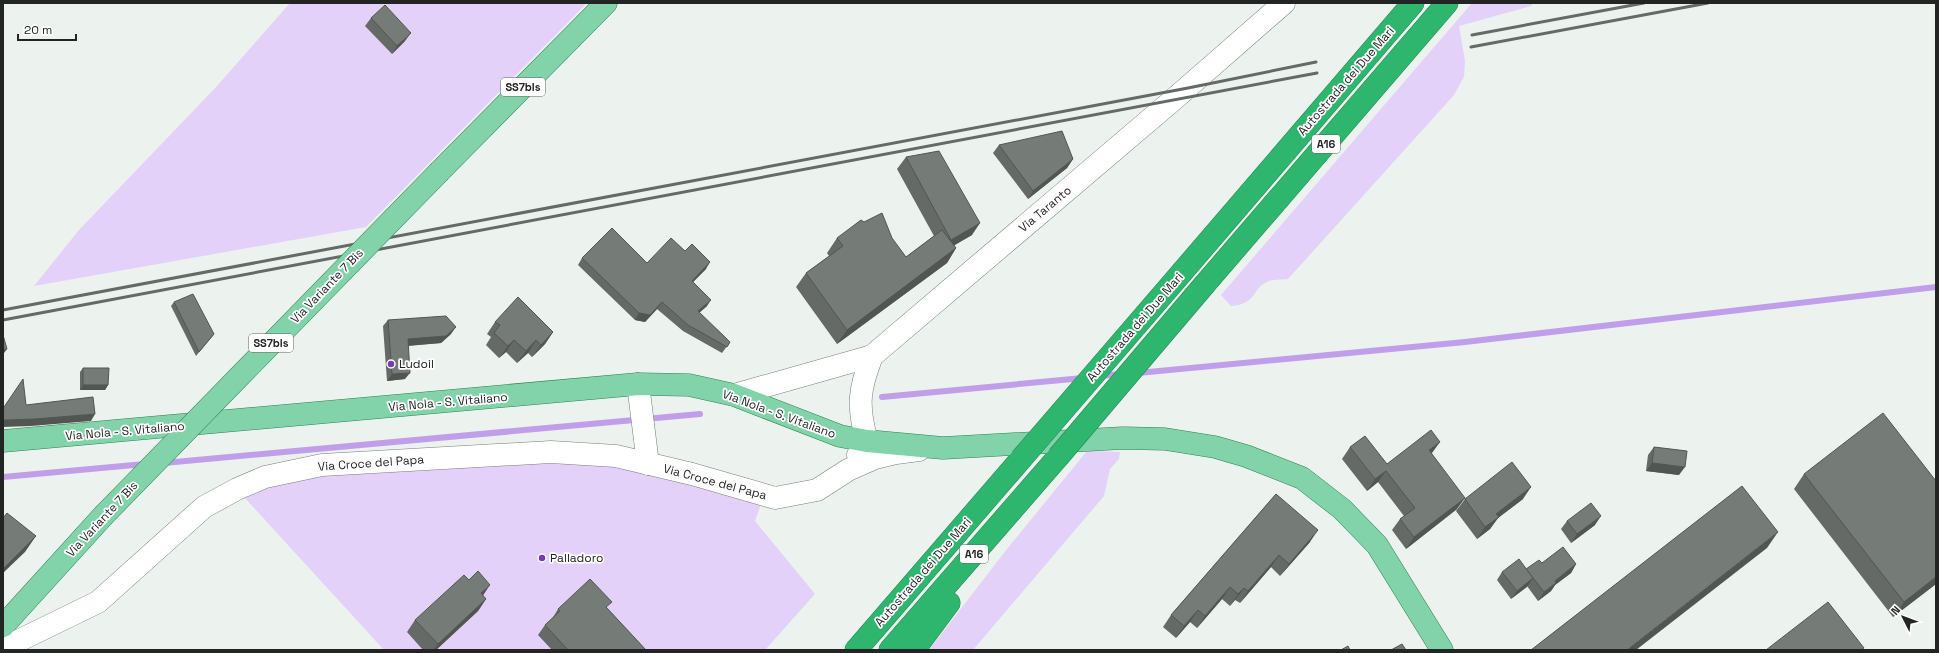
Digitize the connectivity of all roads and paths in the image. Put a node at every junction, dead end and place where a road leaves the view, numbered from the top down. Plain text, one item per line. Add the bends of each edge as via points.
1 (606, 3) edge
2 (1284, 3) edge
3 (1414, 3) edge
4 (1447, 3) edge
5 (872, 356) junction
6 (638, 384) junction
7 (734, 395) junction
8 (3, 441) edge
9 (867, 441) junction
10 (943, 448) junction
11 (1058, 457) junction
12 (648, 464) junction
13 (848, 470) junction
14 (3, 626) edge
15 (5, 650) edge
16 (856, 650) edge
17 (890, 650) edge
18 (914, 650) edge
19 (1442, 650) edge

1 - 14 main road, Via Variante 7 Bis / SS7bis, bridge via 103,516
2 - 5 street, Via Taranto via 1174,100
3 - 16 highway, Autostrada dei Due Mari / A16, bridge
4 - 11 highway, Autostrada dei Due Mari / A16, bridge
5 - 7 street
5 - 9 street, Via Taranto via 864,377 860,401
6 - 7 main road, Via Nola - S. Vitaliano via 689,385
6 - 8 main road, Via Nola - S. Vitaliano
6 - 12 street, Via Croce del Papa
7 - 9 main road, Via Nola - S. Vitaliano via 840,436
9 - 10 main road, Via Nola - S. Vitaliano
9 - 13 street, Via Croce del Papa
10 - 13 street, Via Croce del Papa via 896,453 875,458
10 - 19 main road, Via Nola - S. Vitaliano via 1123,438 1166,439 1215,447 1302,478 1342,509 1377,545
11 - 17 highway, Autostrada dei Due Mari / A16
11 - 18 highway
12 - 13 street, Via Croce del Papa via 775,498 817,490
12 - 15 street, Via Croce del Papa via 616,456 551,452 322,465 265,477 204,507 98,602 18,641

